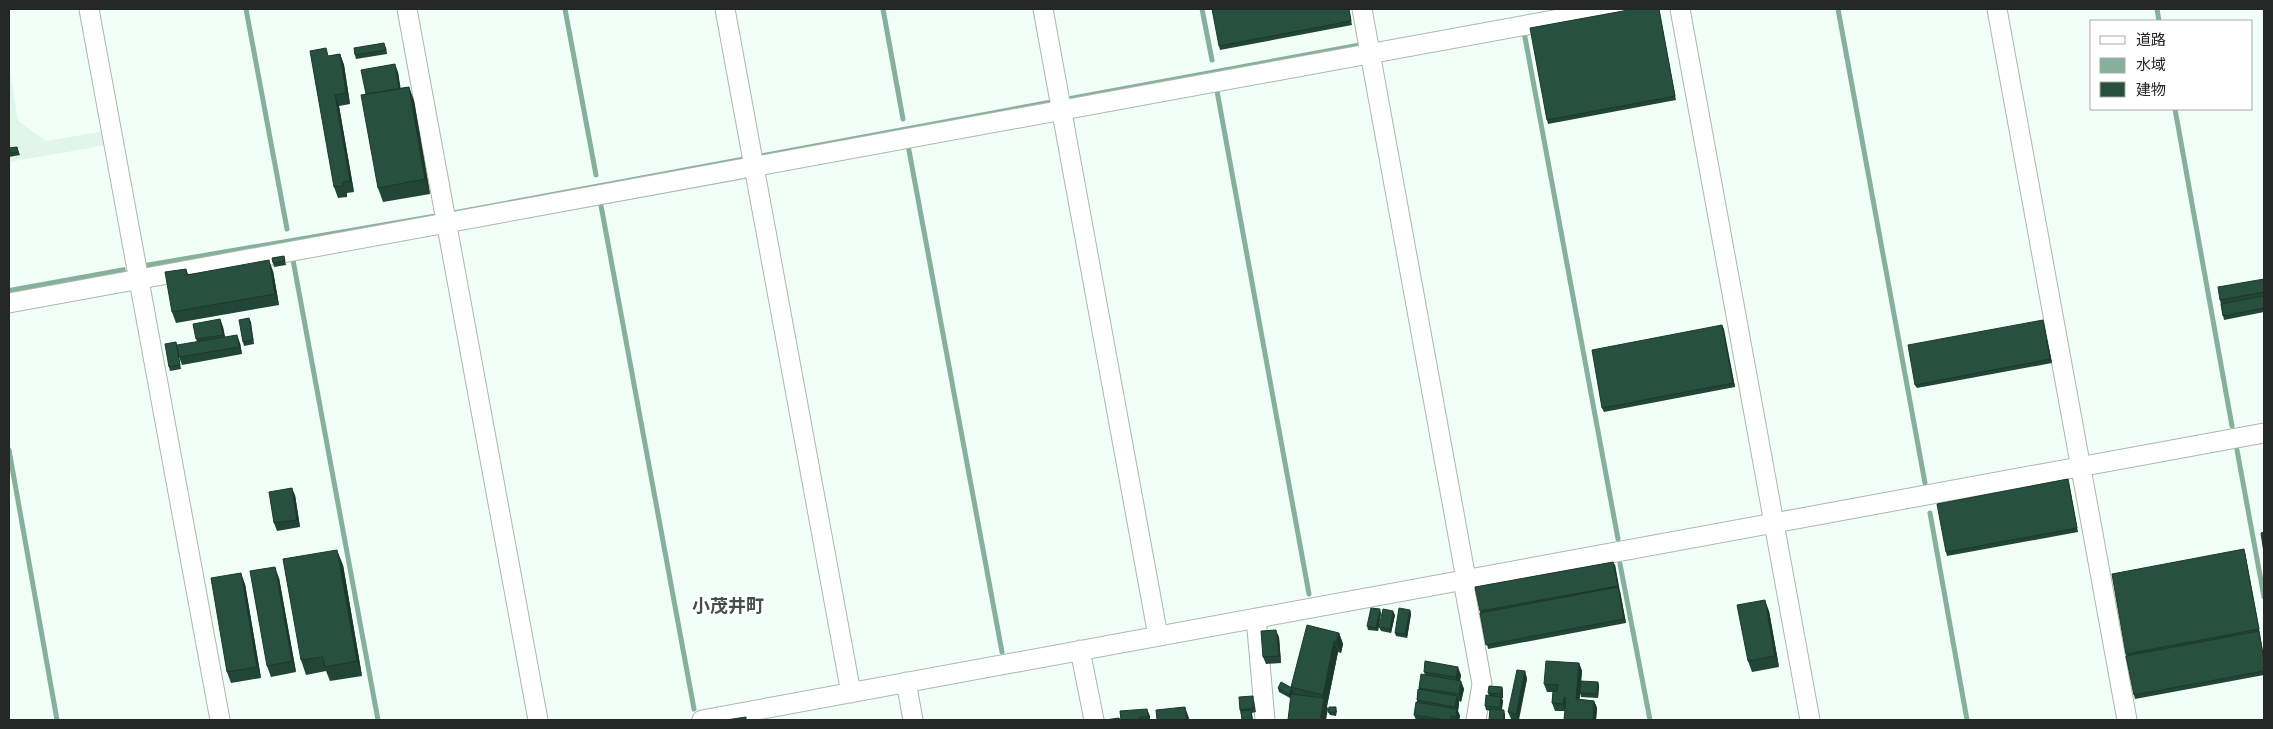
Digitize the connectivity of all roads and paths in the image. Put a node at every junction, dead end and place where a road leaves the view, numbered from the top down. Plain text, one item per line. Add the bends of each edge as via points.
1 (89, 9) edge
2 (407, 9) edge
3 (726, 9) edge
4 (1042, 9) edge
5 (1362, 9) edge
6 (1614, 9) edge
7 (1680, 9) edge
8 (1997, 9) edge
9 (1370, 54) junction
10 (1060, 104) junction
11 (753, 160) junction
12 (445, 217) junction
13 (138, 279) junction
14 (9, 303) edge
15 (2264, 433) edge
16 (2080, 467) junction
17 (1774, 523) junction
18 (1464, 579) junction
19 (1256, 618) junction
20 (1158, 636) junction
21 (1080, 650) junction
22 (906, 682) junction
23 (851, 692) junction
24 (220, 720) edge
25 (538, 720) edge
26 (702, 720) edge
27 (913, 720) edge
28 (1094, 720) edge
29 (1265, 720) edge
30 (1476, 720) edge
31 (1810, 720) edge
32 (2127, 720) edge

1 - 13 street
2 - 12 street
3 - 11 street
4 - 10 street
5 - 9 street
6 - 9 street
7 - 17 street
8 - 16 street
9 - 10 street
9 - 18 street
10 - 11 street
10 - 20 street
11 - 12 street
11 - 23 street
12 - 13 street
12 - 25 street
13 - 14 street
13 - 24 street
15 - 16 street
16 - 17 street
16 - 32 street
17 - 18 street
17 - 31 street
18 - 19 street
18 - 30 street via 1482,684
19 - 20 street
19 - 29 street
20 - 21 street
21 - 22 street
21 - 28 street
22 - 23 street
22 - 27 street
23 - 26 street

